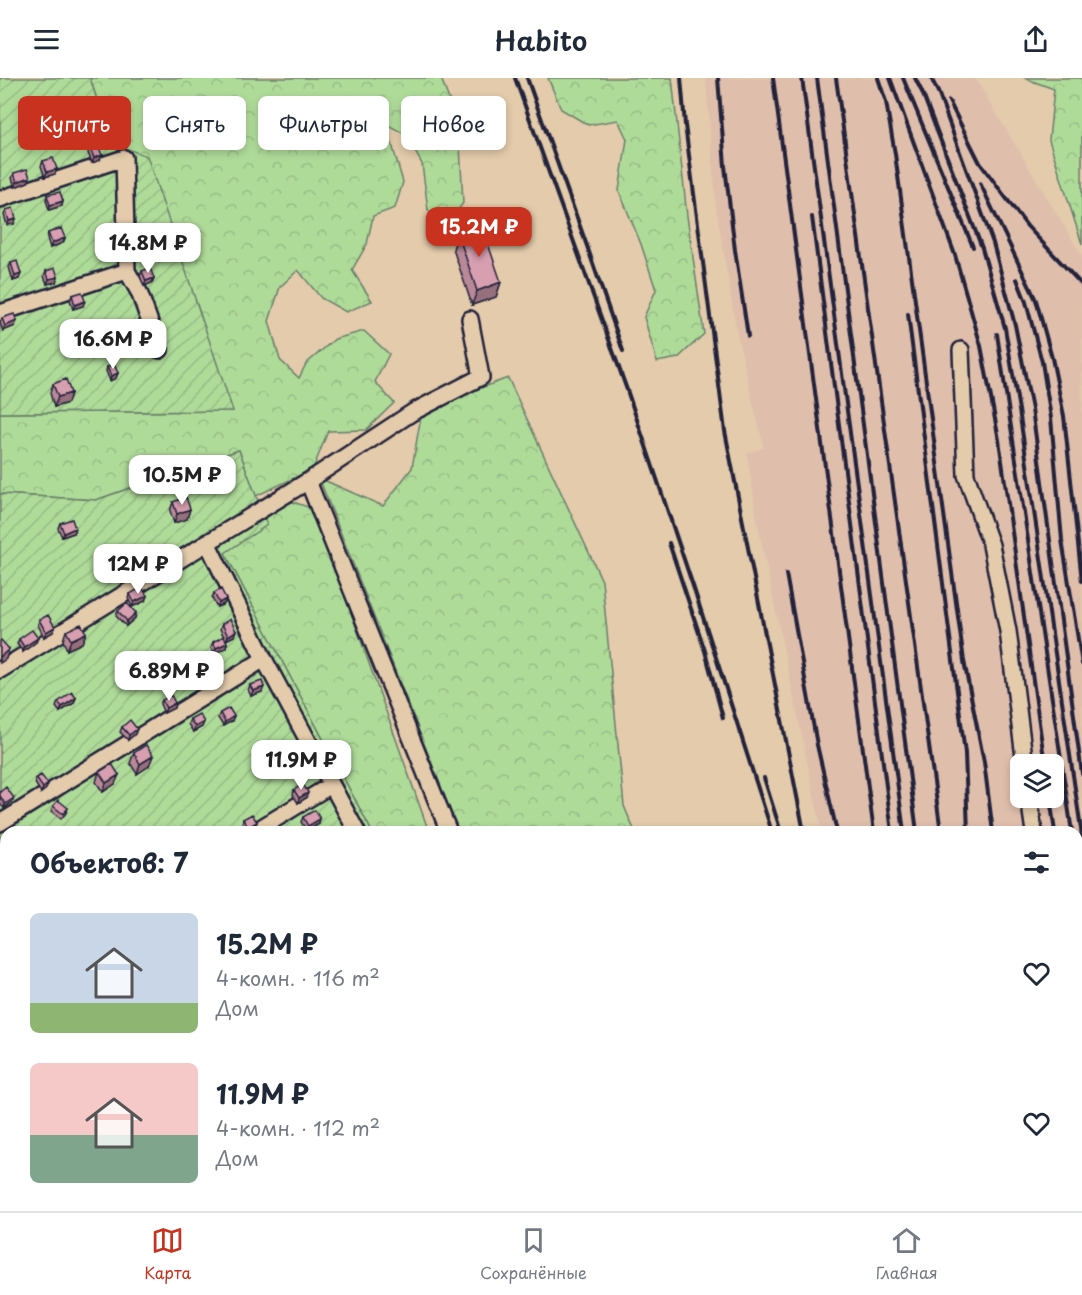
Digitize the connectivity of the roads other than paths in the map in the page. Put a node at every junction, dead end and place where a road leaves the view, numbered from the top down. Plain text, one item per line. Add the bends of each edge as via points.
1 (0, 199) edge
2 (127, 272) junction
3 (0, 313) edge
4 (470, 319) dead end
5 (160, 350) dead end
6 (961, 350) dead end
7 (308, 482) junction
8 (207, 542) junction
9 (264, 660) junction
10 (0, 670) edge
11 (1024, 754) edge
12 (331, 785) junction
13 (1030, 808) edge
14 (0, 823) edge
15 (264, 826) edge
16 (354, 826) edge
17 (447, 826) edge
18 (1033, 826) edge

1 - 2 street via 124,158
2 - 3 street
2 - 5 street via 140,292
4 - 7 street via 481,377 412,412
6 - 11 street via 966,475 991,545 1008,630
7 - 8 street
7 - 17 street
8 - 9 street
8 - 10 street
9 - 12 street
9 - 14 street
12 - 15 street
12 - 16 street
13 - 18 street

